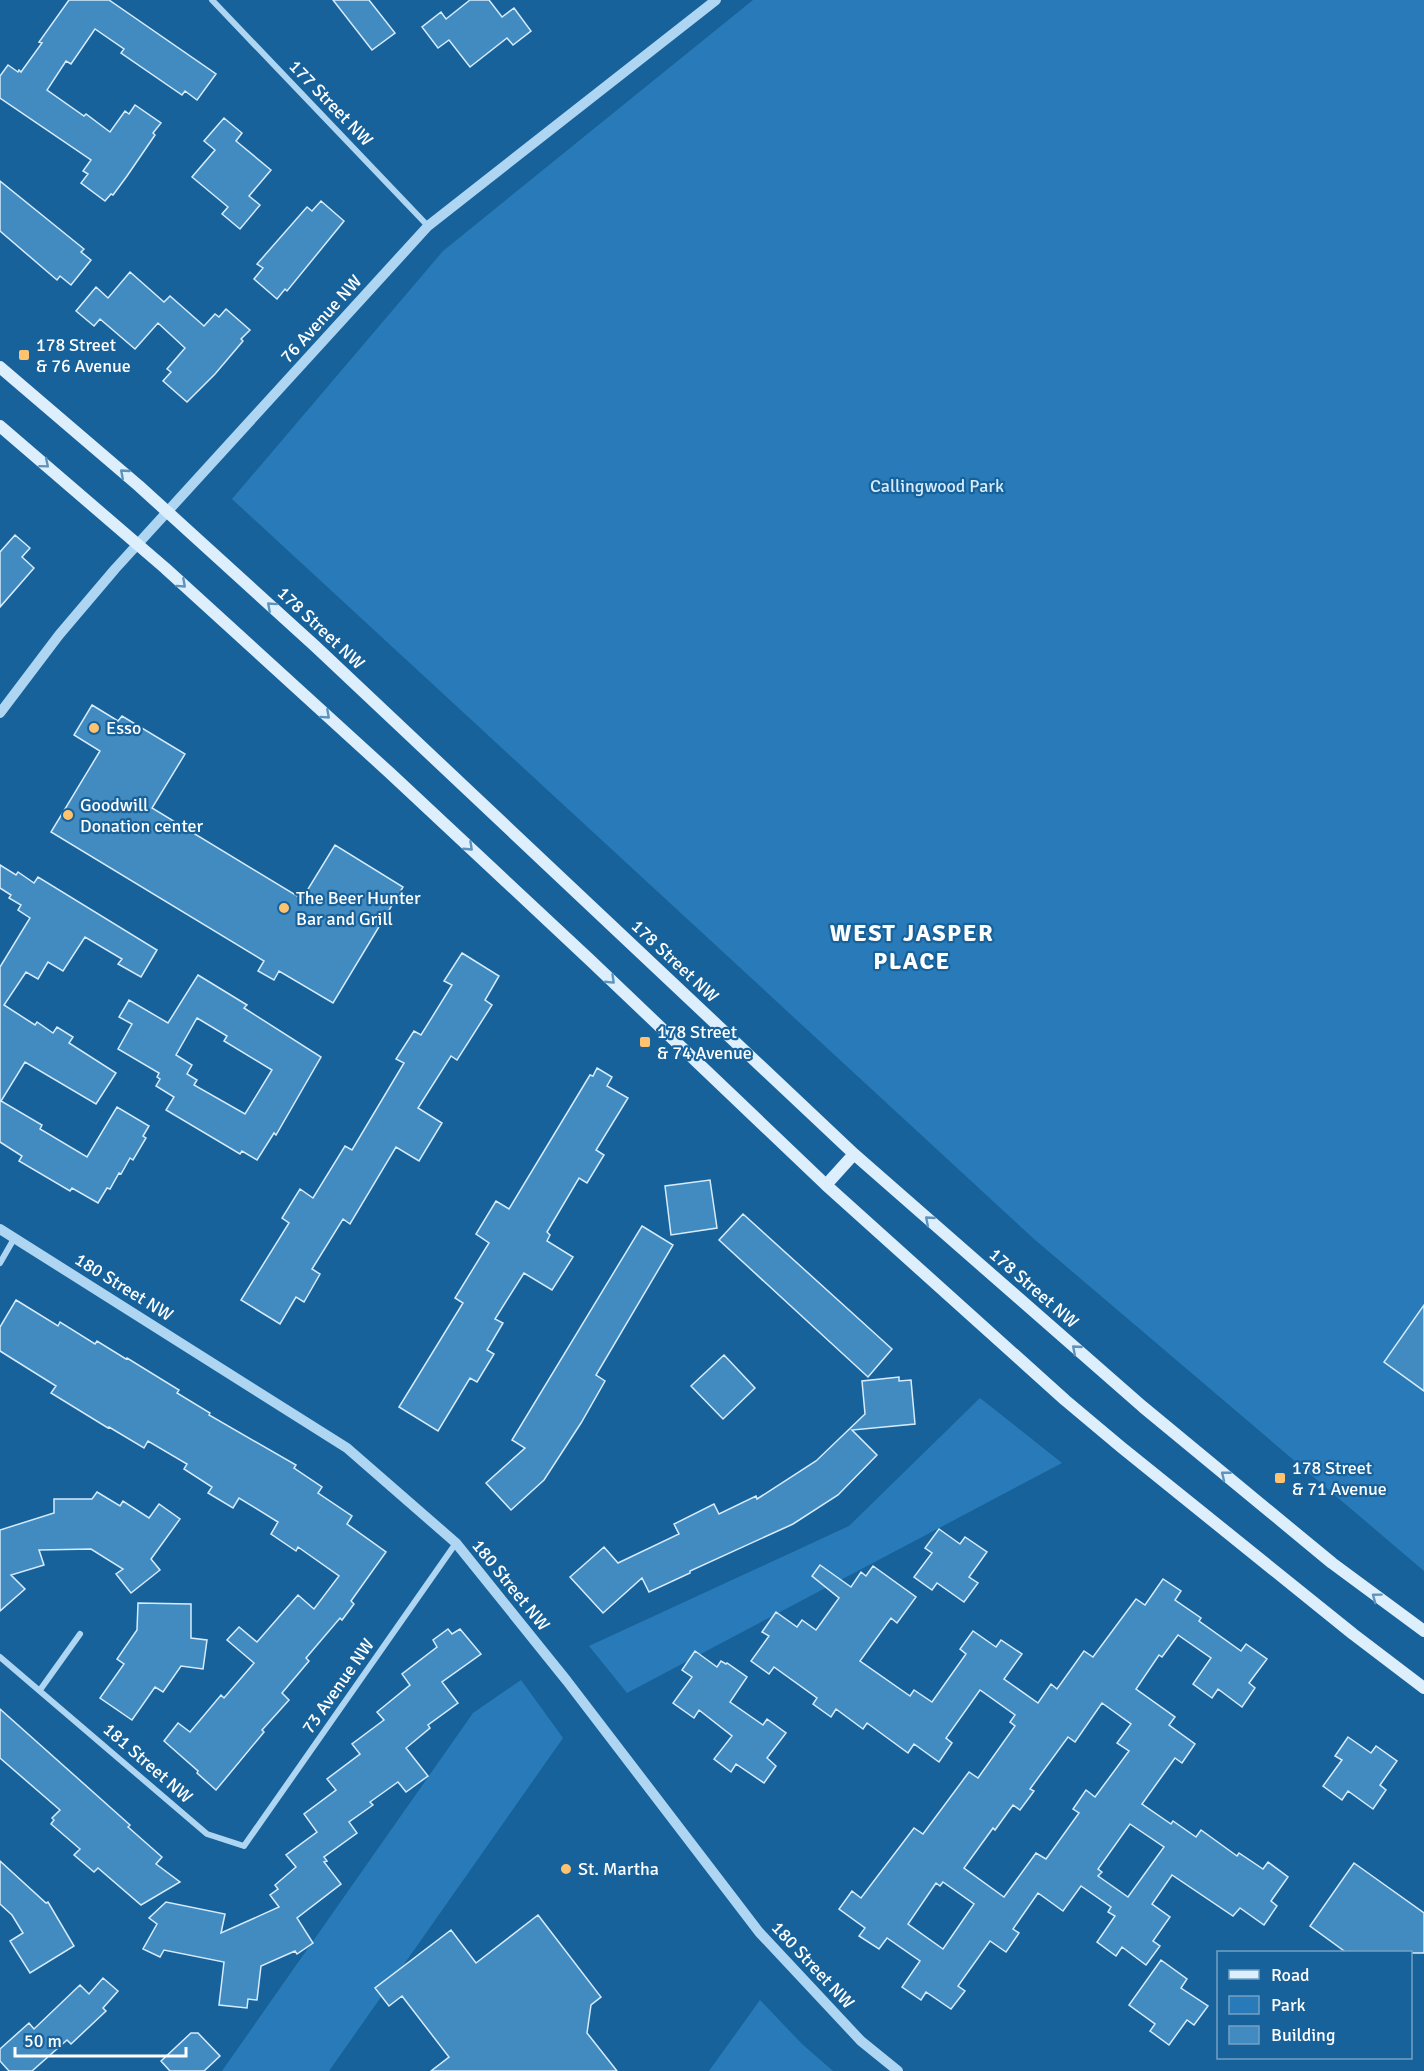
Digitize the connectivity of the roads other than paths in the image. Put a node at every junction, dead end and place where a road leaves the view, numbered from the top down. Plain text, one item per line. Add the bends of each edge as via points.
1 (212, 0) edge
2 (716, 0) edge
3 (428, 226) junction
4 (0, 367) edge
5 (0, 426) edge
6 (166, 513) junction
7 (138, 545) junction
8 (0, 712) edge
9 (854, 1154) junction
10 (826, 1185) junction
11 (0, 1229) edge
12 (15, 1237) junction
13 (0, 1263) edge
14 (456, 1543) junction
15 (1424, 1631) edge
16 (80, 1634) dead end
17 (0, 1657) edge
18 (1424, 1688) edge
19 (40, 1690) junction
20 (244, 1846) joint
21 (898, 2071) edge

1 - 3 street, 177 Street NW
2 - 3 street, 76 Avenue NW
3 - 6 street, 76 Avenue NW
6 -> 4 main road, 178 Street NW
5 -> 7 main road
6 - 7 street, 76 Avenue NW
9 -> 6 main road, 178 Street NW via 315,646
7 - 8 street, 76 Avenue NW via 59,635
7 -> 10 main road via 399,782
9 - 10 main road
15 -> 9 main road, 178 Street NW via 1332,1563 1143,1407
10 - 18 main road via 1121,1447
11 - 12 street, 180 Street NW
12 - 13 street
12 - 14 street, 180 Street NW via 347,1448
14 - 20 street, 73 Avenue NW
14 - 21 street, 180 Street NW via 759,1932 861,2041
16 - 19 street
17 - 19 street, 181 Street NW
19 - 20 street, 181 Street NW via 207,1834

